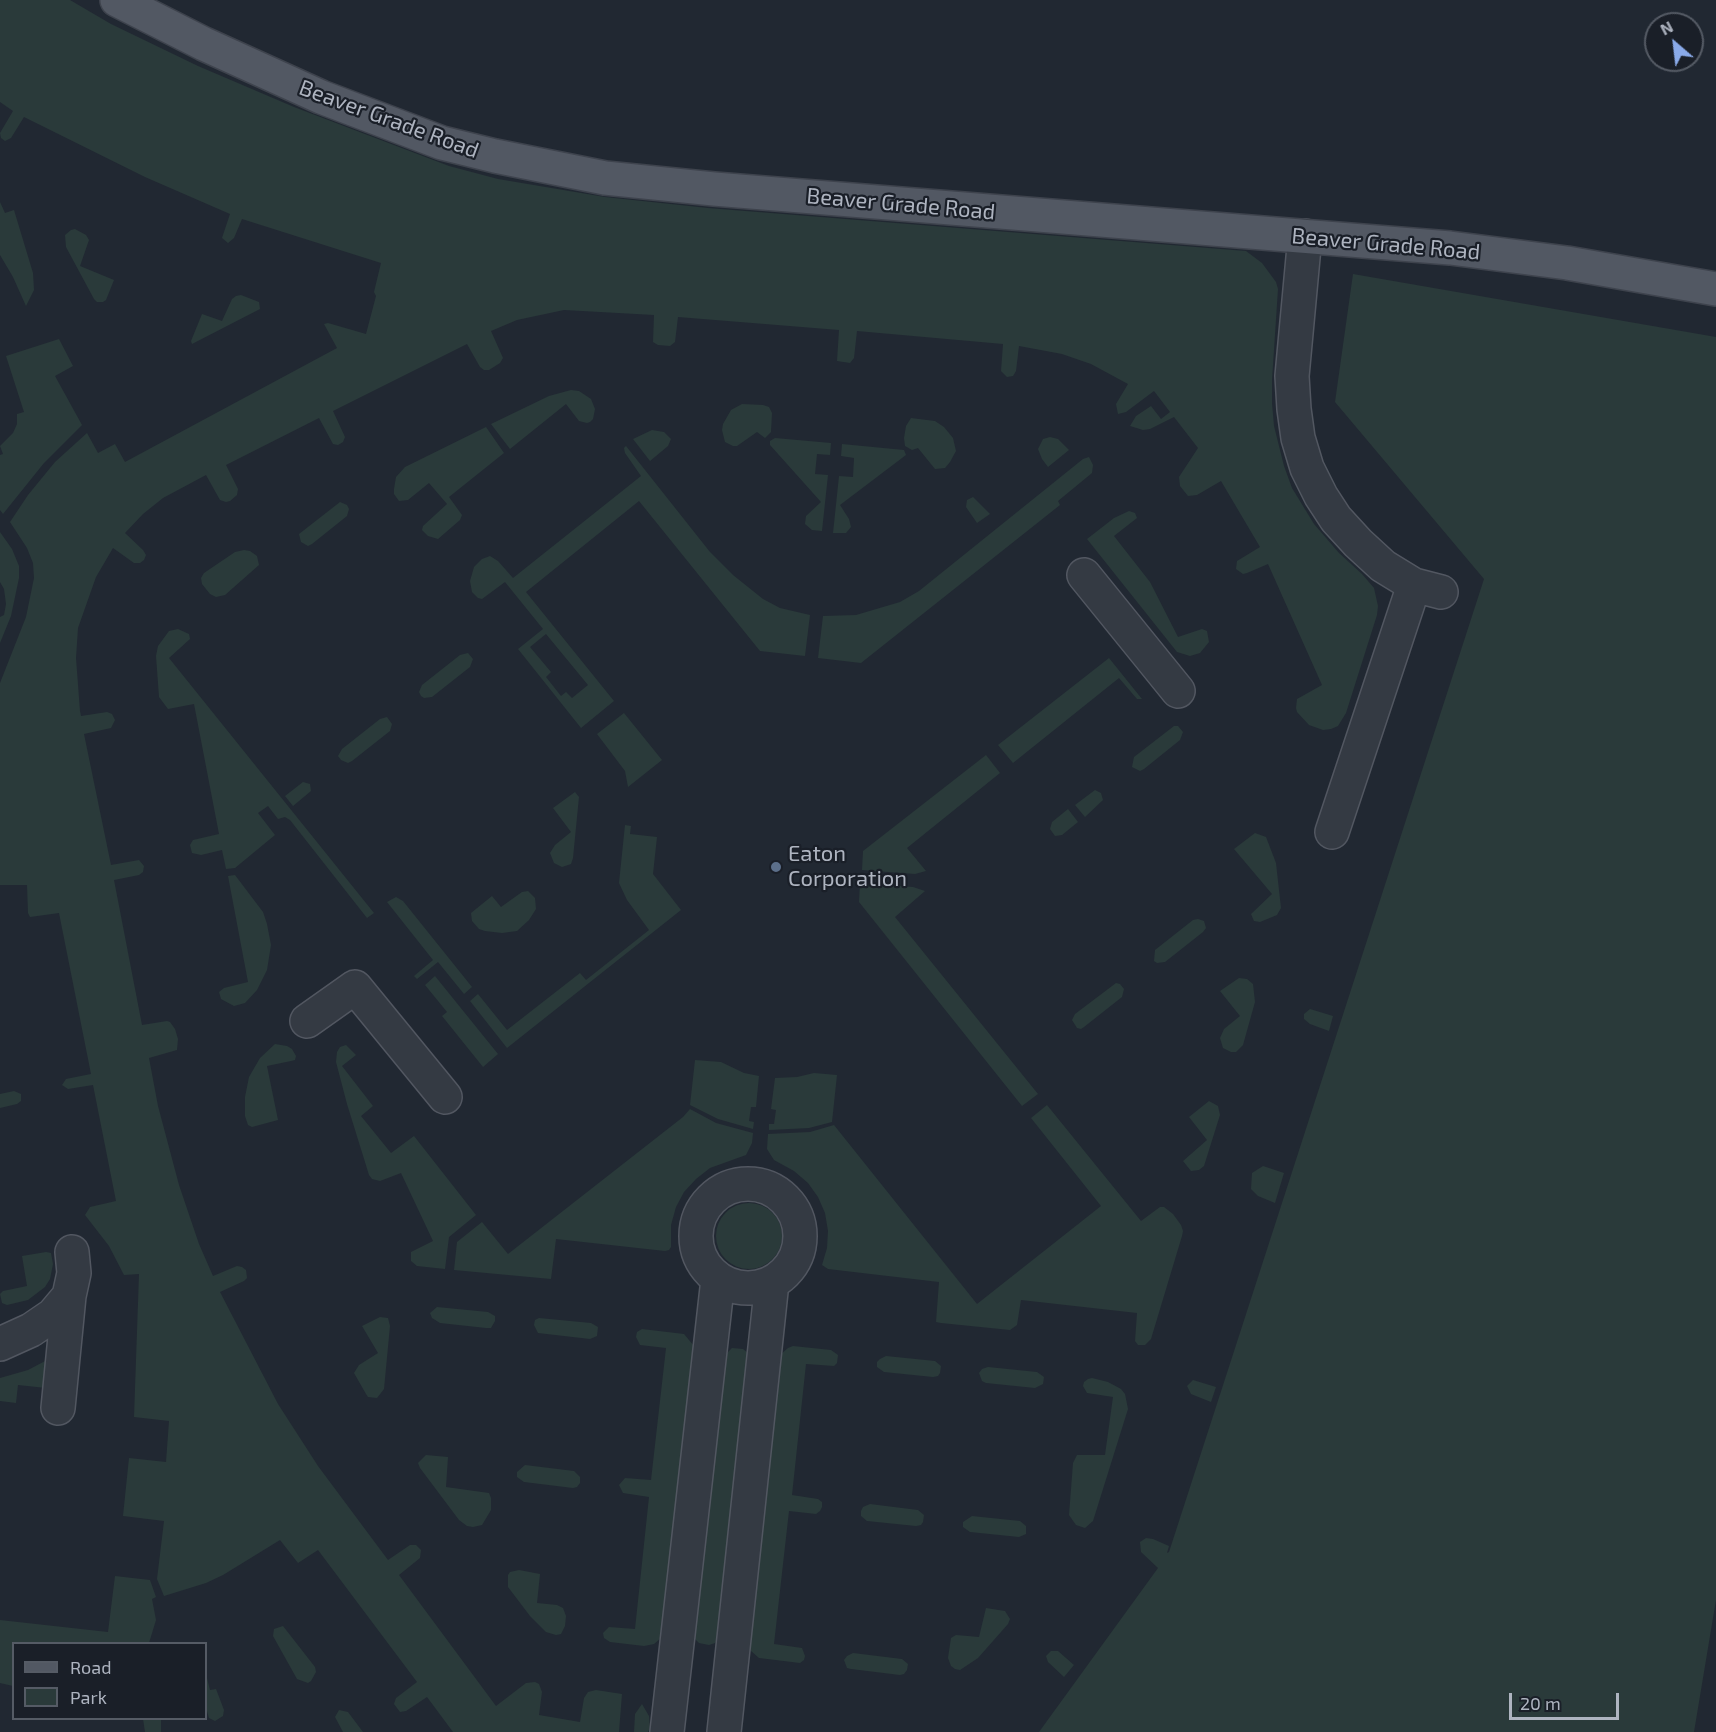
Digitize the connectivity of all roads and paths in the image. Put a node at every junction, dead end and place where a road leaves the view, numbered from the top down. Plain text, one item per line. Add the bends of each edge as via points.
1 (117, 0) edge
2 (1305, 236) junction
3 (1716, 289) edge
4 (1084, 574) dead end
5 (1178, 691) dead end
6 (1332, 831) dead end
7 (307, 1021) dead end
8 (445, 1097) dead end
9 (72, 1252) dead end
10 (718, 1278) junction
11 (772, 1282) junction
12 (69, 1296) junction
13 (0, 1344) edge
14 (58, 1408) dead end
15 (667, 1732) edge
16 (724, 1732) edge

1 - 2 main road, Beaver Grade Road via 321,97 442,143 605,178
2 - 3 main road, Beaver Grade Road via 1567,263
2 - 6 lane via 1292,376 1298,438 1307,468 1336,519 1358,543 1383,566 1427,588
4 - 5 lane
7 - 8 lane via 355,987
9 - 12 lane via 74,1273
10 - 11 lane via 746,1288
10 - 11 lane via 704,1264 697,1247 696,1228 713,1197 729,1187 747,1183 765,1186 781,1195 799,1221 798,1254 790,1269
10 - 15 lane
11 - 16 lane
12 - 13 lane via 53,1315
12 - 14 lane

